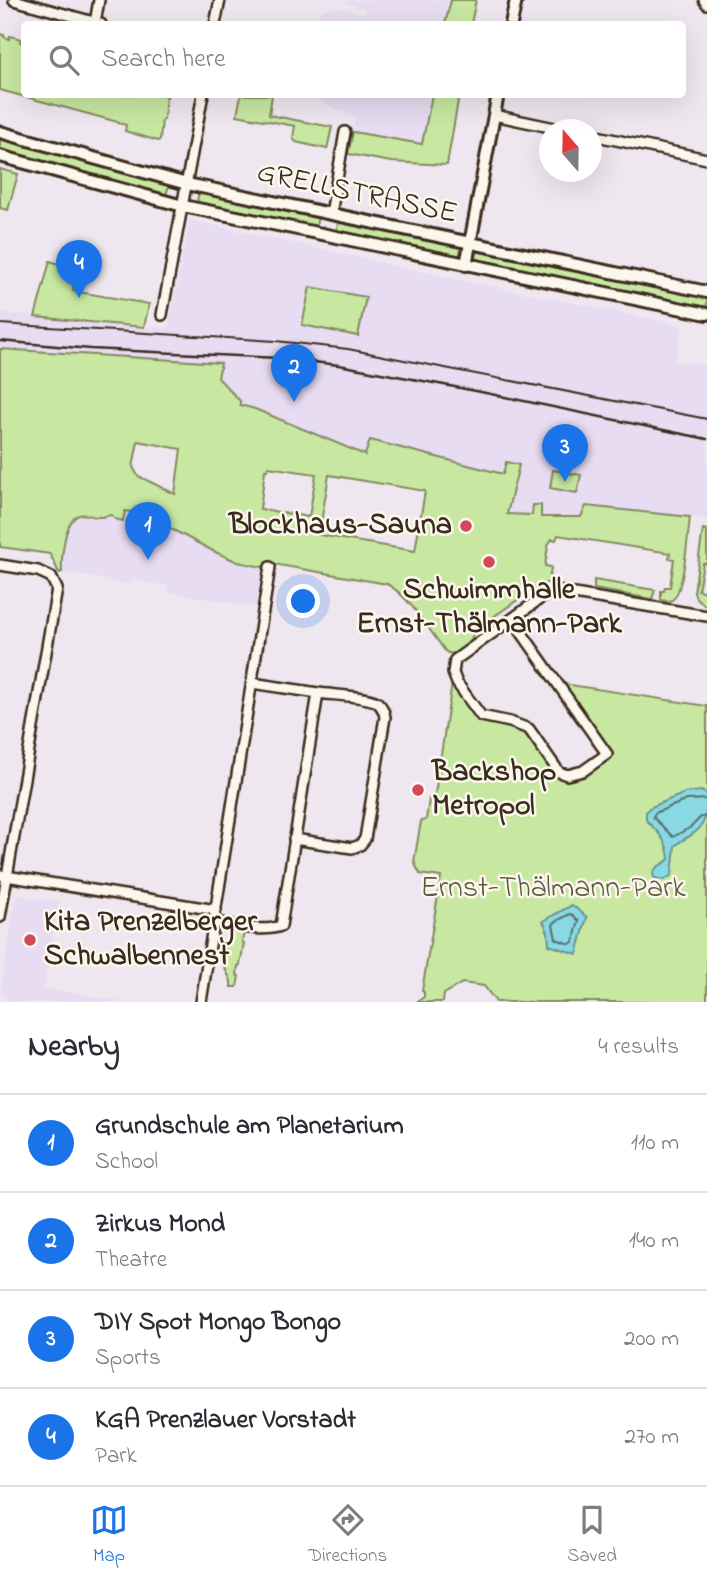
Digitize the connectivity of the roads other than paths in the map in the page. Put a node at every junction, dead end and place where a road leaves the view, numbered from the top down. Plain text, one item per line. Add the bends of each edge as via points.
1 (14, 0) edge
2 (99, 0) edge
3 (220, 0) edge
4 (516, 0) edge
5 (88, 21) edge
6 (98, 21) edge
7 (216, 21) edge
8 (512, 21) edge
9 (202, 98) edge
10 (497, 98) edge
11 (494, 115) junction
12 (539, 125) edge
13 (0, 132) edge
14 (345, 132) dead end
15 (602, 137) edge
16 (0, 156) edge
17 (707, 159) edge
18 (187, 184) junction
19 (183, 206) junction
20 (331, 214) junction
21 (327, 235) junction
22 (470, 243) junction
23 (466, 265) junction
24 (707, 292) edge
25 (707, 314) edge
26 (162, 315) dead end
27 (0, 565) edge
28 (270, 567) dead end
29 (707, 616) edge
30 (512, 619) junction
31 (252, 683) junction
32 (317, 693) junction
33 (294, 839) junction
34 (4, 876) edge
35 (216, 910) junction
36 (0, 917) edge
37 (214, 922) junction
38 (201, 1002) edge

1 - 5 street
2 - 6 street
3 - 7 street
4 - 8 street
9 - 18 street
10 - 11 street
11 - 12 street
11 - 22 street
13 - 18 street, GRELLSTRASSE
14 - 20 street
15 - 17 street
16 - 19 street, GRELLSTRASSE
18 - 19 street
18 - 20 street, GRELLSTRASSE
19 - 21 street, GRELLSTRASSE
19 - 26 street
20 - 21 street
20 - 22 street, GRELLSTRASSE
21 - 23 street, GRELLSTRASSE
22 - 23 street
22 - 24 street, GRELLSTRASSE
23 - 25 street, GRELLSTRASSE
27 - 34 street via 38,571 51,577 57,589
28 - 31 street
29 - 30 street via 556,591
30 - 30 street via 455,660 457,683 481,716 529,730 559,772 583,771 607,754
31 - 32 street
31 - 35 street
32 - 33 street
32 - 33 street via 378,703 385,717 365,839 352,848
33 - 37 street via 281,926
34 - 35 street
34 - 36 street
35 - 37 street
37 - 38 street

